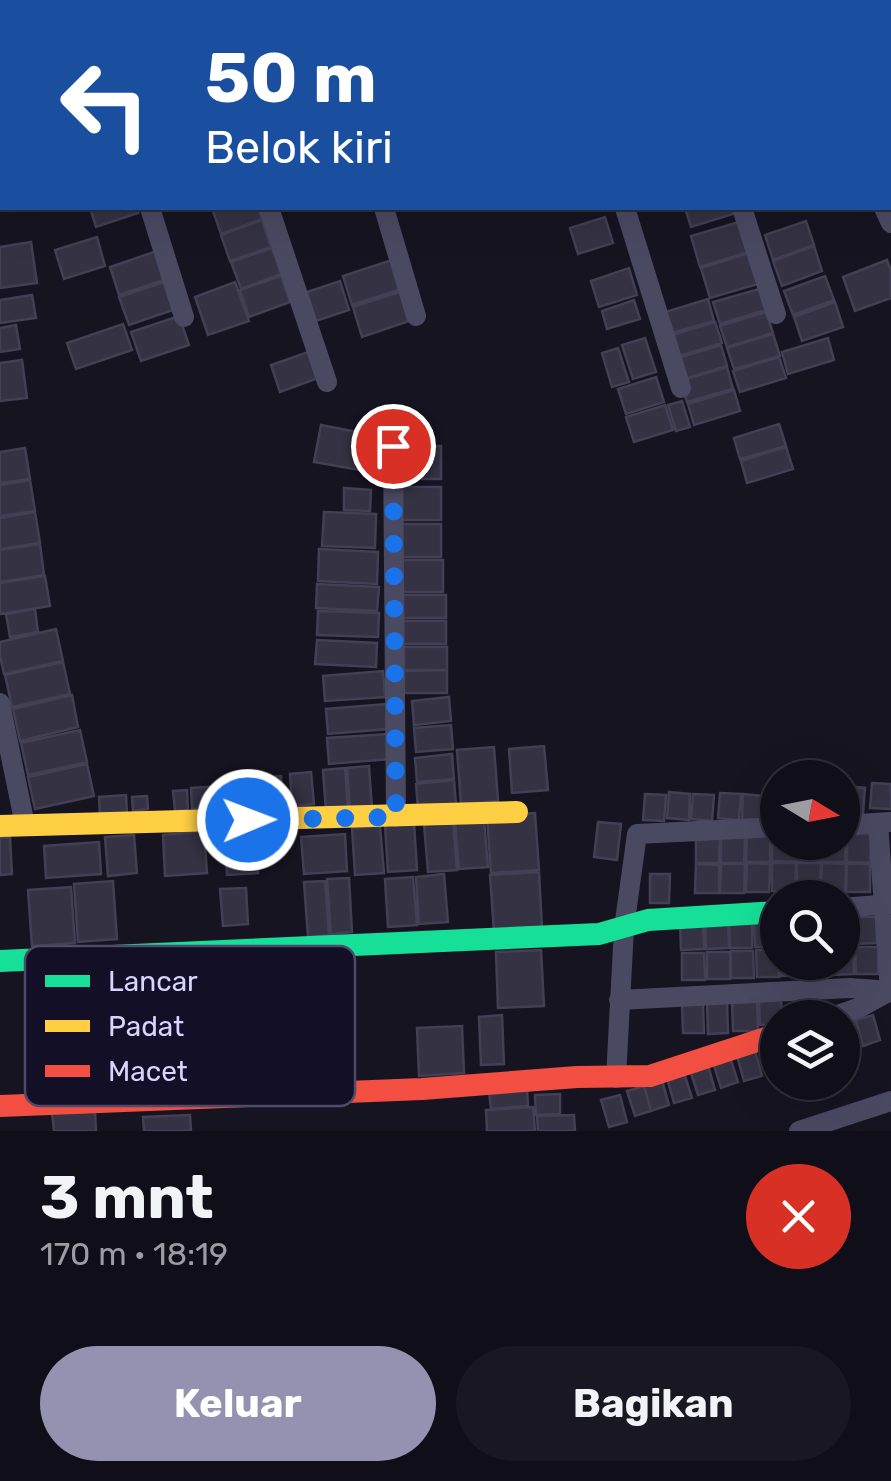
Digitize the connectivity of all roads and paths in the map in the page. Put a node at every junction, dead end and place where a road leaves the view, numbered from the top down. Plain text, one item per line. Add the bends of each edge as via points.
1 (151, 210) edge
2 (270, 210) edge
3 (385, 210) edge
4 (626, 210) edge
5 (743, 210) edge
6 (776, 314) dead end
7 (416, 316) dead end
8 (184, 317) dead end
9 (327, 382) dead end
10 (681, 388) dead end
11 (393, 446) dead end
12 (0, 703) edge
13 (517, 812) dead end
14 (396, 817) junction
15 (884, 823) edge
16 (24, 825) junction
17 (0, 826) edge
18 (760, 829) edge
19 (887, 905) edge
20 (860, 907) edge
21 (760, 913) edge
22 (624, 928) junction
23 (333, 946) edge
24 (25, 960) edge
25 (0, 961) edge
26 (890, 991) edge
27 (619, 1000) junction
28 (860, 1007) edge
29 (760, 1040) edge
30 (616, 1078) junction
31 (355, 1092) edge
32 (891, 1101) edge
33 (25, 1105) edge
34 (0, 1106) edge
35 (799, 1131) edge

1 - 8 street
2 - 9 street
3 - 7 street
4 - 10 street
5 - 6 street
11 - 14 street
12 - 16 street
13 - 14 street
14 - 16 street
15 - 19 street
16 - 17 street
18 - 22 street via 637,834
19 - 20 street
19 - 26 street
21 - 22 street via 648,920
22 - 23 street
22 - 27 street
24 - 25 street
26 - 27 street
26 - 28 street
27 - 30 street
29 - 30 street via 650,1076
30 - 31 street
32 - 35 street
33 - 34 street

